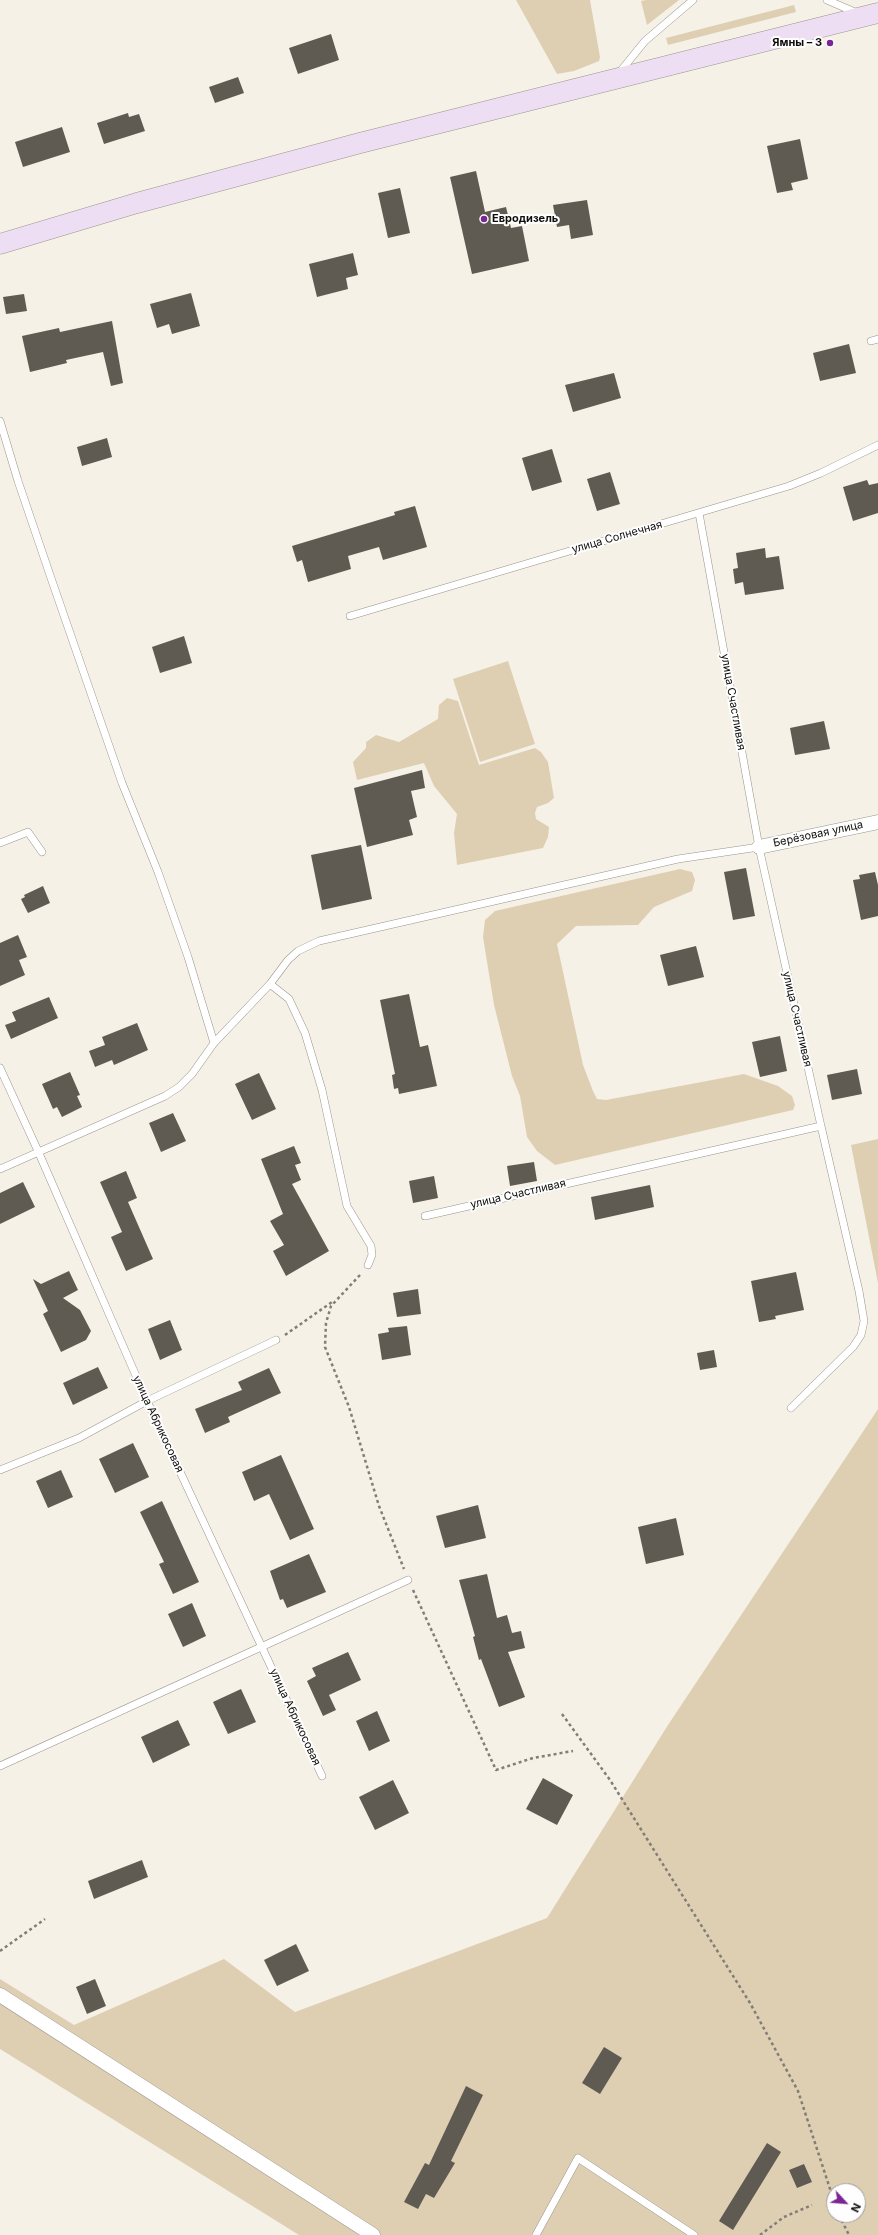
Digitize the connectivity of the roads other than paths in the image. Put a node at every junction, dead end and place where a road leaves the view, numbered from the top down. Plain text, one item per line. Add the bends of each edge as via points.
1 (693, 0) edge
2 (827, 0) edge
3 (871, 15) edge
4 (614, 79) junction
5 (0, 244) edge
6 (0, 421) edge
7 (878, 445) edge
8 (699, 513) junction
9 (350, 616) dead end
10 (878, 822) edge
11 (0, 843) edge
12 (759, 847) junction
13 (42, 852) dead end
14 (270, 984) junction
15 (214, 1043) junction
16 (0, 1068) edge
17 (821, 1126) junction
18 (38, 1151) junction
19 (0, 1169) edge
20 (425, 1216) dead end
21 (368, 1265) road end
22 (276, 1340) road end
23 (147, 1401) junction
24 (791, 1408) dead end
25 (0, 1470) edge
26 (408, 1580) road end
27 (262, 1648) junction
28 (0, 1766) edge
29 (322, 1776) dead end
30 (0, 1995) edge
31 (373, 2235) edge
32 (536, 2235) edge
33 (694, 2235) edge

1 - 4 lane via 645,41
2 - 3 lane
3 - 4 main road
4 - 5 main road via 175,193
6 - 15 lane via 47,567 122,783 163,886
7 - 8 lane, улица Солнечная via 789,486
8 - 9 lane, улица Солнечная
8 - 12 lane, улица Счастливая
10 - 12 street, Берёзовая улица
11 - 13 lane via 28,832
12 - 14 lane via 678,859 319,941 292,956
12 - 17 lane, улица Счастливая
14 - 15 lane
14 - 21 lane via 289,999 305,1033 322,1090 347,1206 371,1246 372,1255
15 - 18 lane via 192,1074 165,1096
16 - 18 lane, улица Абрикосовая
17 - 20 lane, улица Счастливая
17 - 24 lane via 864,1321 861,1335 853,1347
18 - 19 lane
18 - 23 lane, улица Абрикосовая
22 - 23 lane
23 - 25 lane via 79,1438
23 - 27 lane, улица Абрикосовая
26 - 27 lane
27 - 28 lane
27 - 29 lane, улица Абрикосовая
30 - 31 street
32 - 33 lane via 578,2158

